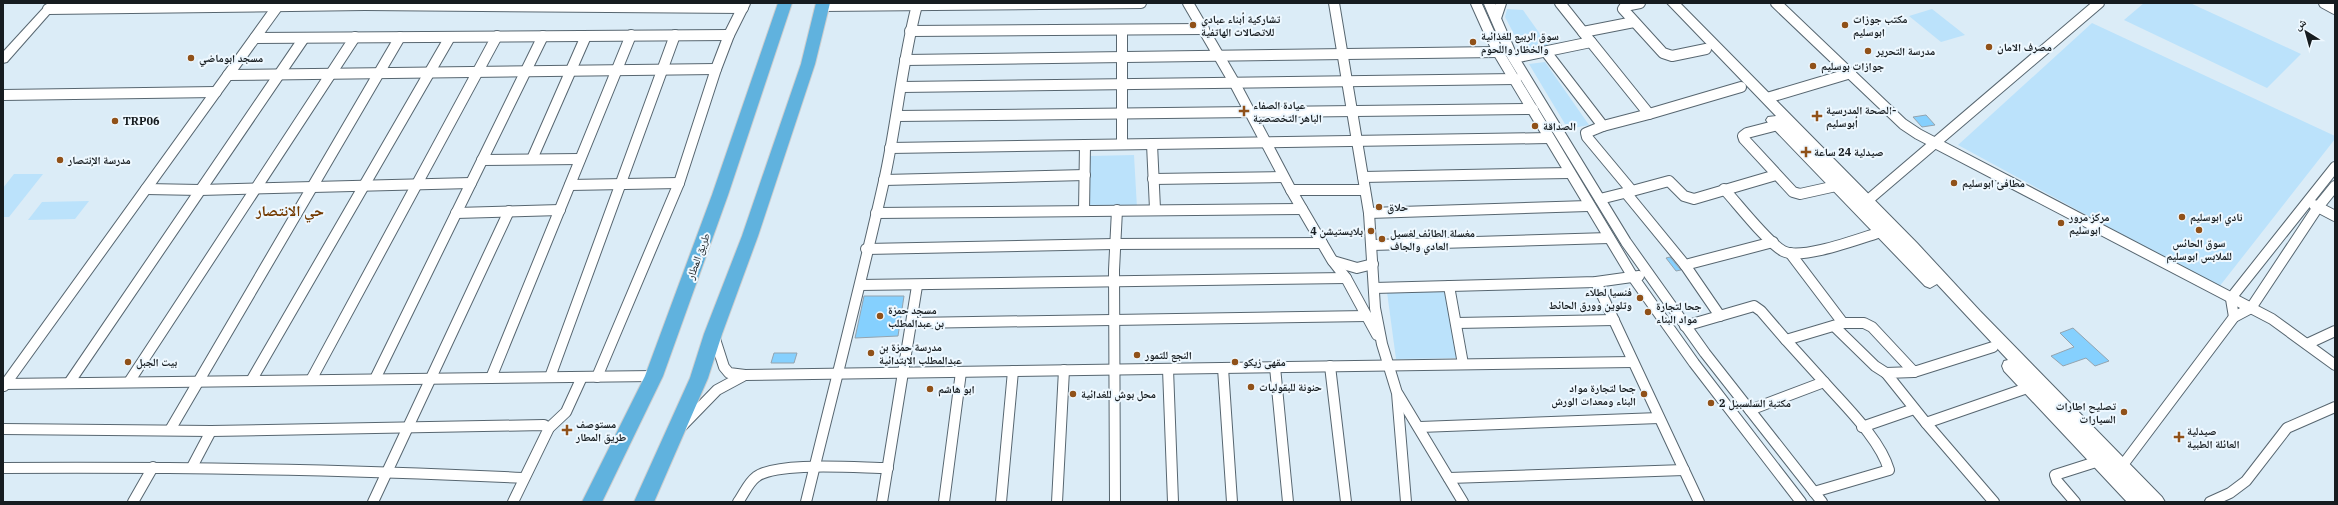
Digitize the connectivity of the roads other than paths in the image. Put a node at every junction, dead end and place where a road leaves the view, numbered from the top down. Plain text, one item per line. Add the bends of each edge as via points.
1 (785, 3) edge
2 (1142, 3) edge
3 (1188, 3) edge
4 (1334, 3) edge
5 (1476, 3) edge
6 (1489, 3) edge
7 (1501, 3) edge
8 (1560, 3) edge
9 (1640, 3) edge
10 (1662, 3) edge
11 (1673, 3) edge
12 (1776, 3) edge
13 (2099, 3) edge
14 (2324, 3) edge
15 (323, 4) edge
16 (366, 4) edge
17 (413, 4) edge
18 (822, 4) edge
19 (873, 4) edge
20 (236, 5) edge
21 (279, 5) edge
22 (744, 5) edge
23 (917, 5) junction
24 (51, 6) edge
25 (101, 6) edge
26 (148, 6) edge
27 (191, 6) edge
28 (2335, 9) edge
29 (1496, 18) junction
30 (1634, 22) junction
31 (1204, 29) junction
32 (1122, 30) junction
33 (910, 31) junction
34 (1583, 32) junction
35 (631, 35) junction
36 (675, 35) junction
37 (729, 35) junction
38 (497, 36) junction
39 (543, 36) junction
40 (586, 36) junction
41 (355, 37) junction
42 (400, 37) junction
43 (450, 37) junction
44 (255, 38) junction
45 (304, 38) junction
46 (1591, 42) junction
47 (1706, 49) junction
48 (1498, 52) junction
49 (1546, 52) junction
50 (1342, 55) junction
51 (1120, 56) junction
52 (1218, 57) junction
53 (1514, 58) junction
54 (3, 59) edge
55 (906, 60) junction
56 (716, 68) junction
57 (663, 69) junction
58 (571, 70) junction
59 (617, 70) junction
60 (478, 71) junction
61 (526, 71) junction
62 (430, 72) junction
63 (331, 73) junction
64 (379, 73) junction
65 (1851, 73) junction
66 (228, 74) junction
67 (279, 74) junction
68 (1516, 79) junction
69 (1739, 79) junction
70 (1349, 81) junction
71 (1234, 82) junction
72 (1122, 83) junction
73 (902, 88) junction
74 (216, 92) junction
75 (3, 95) edge
76 (1767, 98) junction
77 (1533, 109) junction
78 (1352, 111) junction
79 (1122, 113) junction
80 (1250, 113) junction
81 (1649, 114) junction
82 (897, 116) junction
83 (1778, 125) junction
84 (1603, 126) junction
85 (1549, 138) junction
86 (1358, 141) junction
87 (1267, 143) junction
88 (1122, 144) junction
89 (1152, 144) junction
90 (1934, 144) junction
91 (1085, 145) junction
92 (890, 148) junction
93 (532, 159) junction
94 (580, 159) junction
95 (482, 160) junction
96 (2335, 167) edge
97 (1569, 173) junction
98 (1084, 175) junction
99 (1776, 175) junction
100 (1283, 177) junction
101 (1363, 177) junction
102 (1153, 179) junction
103 (884, 180) junction
104 (471, 183) junction
105 (679, 183) junction
106 (417, 184) junction
107 (621, 184) junction
108 (364, 185) junction
109 (570, 185) junction
110 (313, 186) junction
111 (1836, 186) junction
112 (2335, 186) edge
113 (256, 188) junction
114 (146, 189) junction
115 (1724, 189) junction
116 (200, 190) junction
117 (1291, 190) junction
118 (1365, 190) junction
119 (1629, 192) junction
120 (1600, 199) junction
121 (1867, 201) junction
122 (2307, 201) junction
123 (1588, 206) junction
124 (2318, 207) junction
125 (1155, 209) junction
126 (1302, 209) junction
127 (560, 210) junction
128 (1084, 210) junction
129 (1117, 210) junction
130 (509, 211) junction
131 (456, 213) junction
132 (876, 213) junction
133 (1369, 213) junction
134 (2335, 216) edge
135 (1881, 232) junction
136 (1609, 238) junction
137 (1773, 242) junction
138 (1114, 244) junction
139 (1322, 244) junction
140 (1372, 245) junction
141 (866, 249) junction
142 (1907, 250) junction
143 (1790, 253) junction
144 (1332, 260) junction
145 (1373, 264) junction
146 (1685, 265) junction
147 (1649, 275) junction
148 (1634, 277) junction
149 (1346, 278) junction
150 (1115, 282) junction
151 (1596, 282) junction
152 (860, 285) junction
153 (917, 286) junction
154 (1449, 286) junction
155 (1374, 288) junction
156 (2231, 299) junction
157 (2251, 308) junction
158 (1367, 316) junction
159 (1720, 316) junction
160 (2234, 317) junction
161 (1113, 319) junction
162 (1614, 320) junction
163 (1456, 323) junction
164 (912, 324) junction
165 (1838, 324) junction
166 (1685, 326) junction
167 (2335, 330) edge
168 (713, 334) junction
169 (1786, 340) junction
170 (1382, 344) junction
171 (2307, 344) junction
172 (1993, 347) junction
173 (1633, 362) junction
174 (1463, 364) junction
175 (2335, 365) edge
176 (1330, 366) junction
177 (1389, 366) junction
178 (1275, 367) junction
179 (1223, 368) junction
180 (1168, 369) junction
181 (1064, 370) junction
182 (1116, 370) junction
183 (1013, 371) junction
184 (961, 372) junction
185 (1914, 372) junction
186 (904, 373) junction
187 (837, 374) junction
188 (1886, 374) junction
189 (745, 375) junction
190 (654, 376) junction
191 (550, 377) junction
192 (582, 377) junction
193 (597, 377) junction
194 (491, 378) junction
195 (375, 379) junction
196 (430, 379) junction
197 (310, 380) junction
198 (252, 381) junction
199 (129, 382) junction
200 (199, 382) junction
201 (1824, 382) junction
202 (69, 383) junction
203 (4, 385) edge
204 (2030, 387) junction
205 (1398, 393) junction
206 (2335, 407) edge
207 (1914, 409) junction
208 (1750, 410) junction
209 (1659, 418) junction
210 (1926, 423) junction
211 (408, 426) junction
212 (1862, 427) junction
213 (549, 428) junction
214 (1420, 428) junction
215 (3, 429) edge
216 (170, 430) junction
217 (211, 431) junction
218 (675, 433) junction
219 (2099, 461) junction
220 (192, 466) junction
221 (2122, 466) junction
222 (153, 467) junction
223 (3, 468) edge
224 (815, 468) junction
225 (888, 468) junction
226 (1684, 470) junction
227 (387, 472) junction
228 (523, 478) junction
229 (1449, 478) junction
230 (1814, 492) junction
231 (133, 502) edge
232 (373, 502) edge
233 (513, 502) edge
234 (592, 502) edge
235 (644, 502) edge
236 (738, 502) edge
237 (806, 502) edge
238 (882, 502) edge
239 (944, 502) edge
240 (1002, 502) edge
241 (1057, 502) edge
242 (1115, 502) edge
243 (1173, 502) edge
244 (1232, 502) edge
245 (1288, 502) edge
246 (1346, 502) edge
247 (1406, 502) edge
248 (1463, 502) edge
249 (1699, 502) edge
250 (1801, 502) edge
251 (1822, 502) edge
252 (1994, 502) edge
253 (2075, 502) edge
254 (2138, 502) edge
255 (2156, 502) edge
256 (2210, 502) edge

1 - 190 highway, طريق المطار via 723,188
2 - 23 street
3 - 31 street
4 - 50 street
5 - 48 street
6 - 29 street
7 - 29 street
8 - 34 street
9 - 30 street via 1623,8
10 - 47 main road
11 - 69 main road
12 - 65 street
13 - 90 street
14 - 28 street
15 - 16 street
15 - 21 street
16 - 17 street
17 - 22 street
18 - 19 street
18 - 168 highway via 808,64 750,236
19 - 23 street
20 - 21 street
20 - 27 street
21 - 44 street
22 - 37 street
23 - 33 street
24 - 25 street
24 - 54 street
25 - 26 street
26 - 27 street
29 - 53 street
30 - 34 street
30 - 47 street via 1666,55
31 - 32 street
31 - 52 street
32 - 33 street
32 - 51 street
33 - 55 street
34 - 46 street
35 - 36 street
35 - 40 street
35 - 59 street
36 - 37 street
36 - 57 street
37 - 56 street
38 - 39 street
38 - 43 street
38 - 60 street
39 - 40 street
39 - 61 street
40 - 58 street
41 - 42 street
41 - 45 street
41 - 63 street
42 - 43 street
42 - 64 street
43 - 62 street
44 - 45 street
44 - 66 street
45 - 67 street
46 - 49 street
46 - 81 street
47 - 69 main road
48 - 50 street
48 - 68 street
49 - 53 street
49 - 84 street
50 - 52 street
50 - 70 street
51 - 52 street
51 - 55 street
51 - 72 street
52 - 71 street
53 - 120 street
55 - 73 street
56 - 57 street
56 - 105 street
57 - 59 street
57 - 107 street
58 - 59 street
58 - 61 street
58 - 93 street
59 - 94 street
60 - 61 street
60 - 62 street
60 - 106 street
61 - 95 street
62 - 64 street
62 - 108 street
63 - 64 street
63 - 67 street
63 - 113 street
64 - 110 street
65 - 76 street
65 - 90 street via 1903,124
66 - 67 street
66 - 74 street
67 - 116 street
68 - 70 street
68 - 77 street
69 - 76 main road
69 - 81 street
69 - 83 main road
70 - 71 street
70 - 78 street
71 - 72 street
71 - 80 street
72 - 73 street
72 - 79 street
73 - 82 street
74 - 75 street
74 - 114 street
76 - 121 main road
77 - 78 street
77 - 85 street
78 - 80 street
78 - 86 street
79 - 80 street
79 - 82 street
79 - 88 street
80 - 87 street
81 - 84 street
82 - 92 street
83 - 99 street via 1743,136
83 - 111 main road
84 - 119 street via 1586,133
85 - 86 street
85 - 97 street
86 - 87 street
86 - 101 street
87 - 89 street
87 - 100 street
88 - 89 street
88 - 91 street
89 - 102 street
90 - 121 street
90 - 156 street
91 - 92 street
91 - 98 street
92 - 103 street
93 - 94 street
93 - 95 street
94 - 109 street
95 - 104 street
96 - 122 street
97 - 101 street
97 - 123 street
98 - 103 street
98 - 128 street
99 - 111 street via 1796,194
99 - 115 street
100 - 102 street
100 - 117 street
101 - 118 street
102 - 125 street
103 - 132 street
104 - 106 street
104 - 131 street
105 - 107 street
105 - 193 street
106 - 108 street
106 - 197 street
107 - 109 street
107 - 191 street
108 - 110 street
108 - 198 street
109 - 127 street
110 - 113 street
110 - 200 street
111 - 135 main road
112 - 124 street
113 - 116 street
113 - 199 street
114 - 116 street
114 - 203 street
115 - 119 street via 1694,200 1684,196 1669,181
115 - 137 street
116 - 202 street
117 - 118 street
117 - 126 street
118 - 133 street
119 - 120 street
119 - 146 street
120 - 147 street
121 - 142 main road
122 - 124 street
122 - 156 street
123 - 133 street
123 - 136 street
124 - 134 street
124 - 157 street
125 - 126 street
125 - 129 street
126 - 139 street
127 - 130 street
127 - 194 street
128 - 129 street
128 - 132 street
129 - 138 street
130 - 131 street
130 - 196 street
131 - 195 street
132 - 141 street
133 - 140 street
135 - 142 main road
135 - 143 street via 1812,250
136 - 140 street
136 - 148 street
137 - 143 street via 1778,248
137 - 146 street
138 - 139 street
138 - 141 street
138 - 150 street
139 - 144 street
140 - 145 street
141 - 152 street
142 - 172 main road
142 - 221 main road
143 - 165 street
144 - 145 street via 1357,268
144 - 149 street
145 - 155 street
146 - 159 street
147 - 148 street
147 - 166 street
148 - 151 street
148 - 250 street via 1691,359
149 - 150 street
149 - 158 street
150 - 153 street
150 - 161 street
151 - 154 street
151 - 162 street
152 - 153 street
152 - 187 street
153 - 164 street
154 - 155 street
154 - 163 street
155 - 170 street
156 - 157 street
156 - 160 street
157 - 160 street
157 - 171 street via 2272,319
158 - 161 street
158 - 170 street
159 - 166 street
159 - 169 street via 1754,306
160 - 221 street
161 - 164 street
161 - 182 street
162 - 163 street
162 - 173 street
163 - 174 street
164 - 186 street
165 - 169 street
165 - 185 street via 1864,323 1872,327
165 - 188 street via 1875,366
166 - 208 street
167 - 171 street
168 - 189 street via 724,367 729,372
168 - 218 highway via 699,378
169 - 201 street
170 - 177 street
171 - 175 street
172 - 185 street
172 - 204 main road
173 - 174 street
173 - 209 street
174 - 177 street
176 - 177 street
176 - 178 street
176 - 246 street
177 - 205 street
178 - 179 street
178 - 245 street
179 - 180 street
179 - 244 street
180 - 182 street
180 - 243 street
181 - 182 street
181 - 183 street
181 - 241 street
182 - 242 street
183 - 184 street
183 - 240 street
184 - 186 street
184 - 239 street
185 - 188 street
186 - 187 street
186 - 225 street
187 - 189 street
187 - 224 street
188 - 207 street
189 - 218 street via 732,379 719,388
190 - 193 street
190 - 234 highway, طريق المطار
191 - 192 street
191 - 194 street
192 - 193 street
192 - 213 street via 566,412
194 - 196 street
195 - 196 street
195 - 197 street
196 - 211 street
197 - 198 street
198 - 200 street
199 - 200 street
199 - 202 street
200 - 216 street
201 - 208 street
201 - 212 street
202 - 203 street
204 - 210 street
204 - 219 main road
205 - 214 street
205 - 247 street
206 - 256 street via 2291,425 2246,481 2230,493
207 - 210 street
207 - 212 street
208 - 230 street
209 - 214 street
209 - 226 street
210 - 252 street
211 - 213 street via 544,425
211 - 217 street
211 - 227 street
212 - 230 street via 1890,470
213 - 228 street
214 - 229 street
215 - 216 street
216 - 217 street
217 - 220 street
218 - 235 highway
219 - 253 street via 2055,475 2056,481
219 - 254 main road
220 - 222 street
220 - 227 street
221 - 255 main road
222 - 223 street
222 - 231 street
224 - 225 street
224 - 236 street via 766,471 750,482
224 - 237 street
225 - 238 street
226 - 229 street
226 - 249 street
227 - 228 street
227 - 232 street
228 - 233 street
229 - 248 street
230 - 251 street

